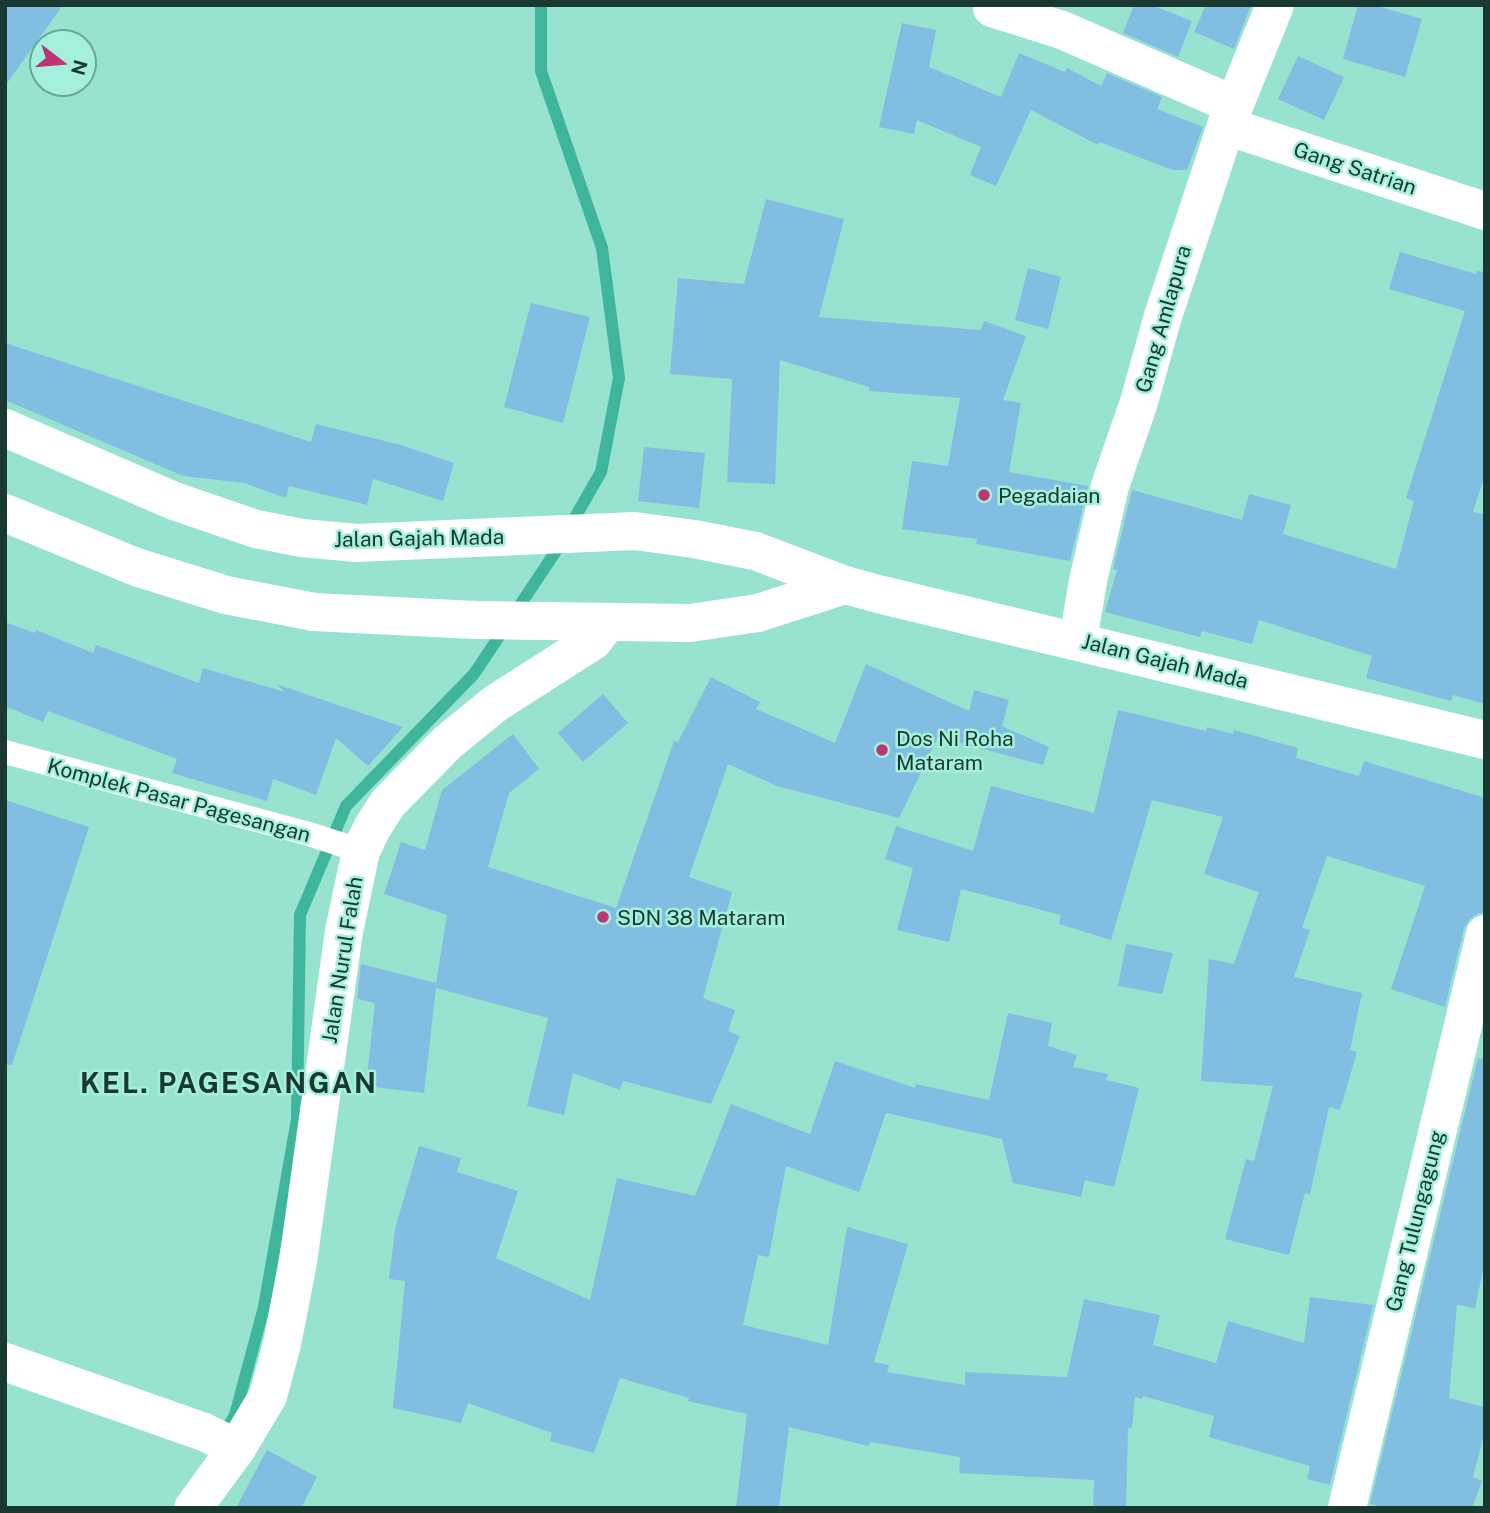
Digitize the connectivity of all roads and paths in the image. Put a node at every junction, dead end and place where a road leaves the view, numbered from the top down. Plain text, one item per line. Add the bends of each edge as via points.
1 (1275, 5) edge
2 (992, 8) dead end
3 (1230, 116) junction
4 (1485, 211) edge
5 (5, 428) edge
6 (5, 513) edge
7 (845, 585) junction
8 (607, 623) junction
9 (1077, 640) junction
10 (1485, 740) edge
11 (5, 752) edge
12 (356, 850) junction
13 (1485, 934) edge
14 (5, 1362) edge
15 (222, 1441) junction
16 (193, 1508) edge
17 (1347, 1508) edge

1 - 3 street, Gang Amlapura
2 - 3 street, Gang Satrian via 1062,30
3 - 4 street, Gang Satrian
3 - 9 street, Gang Amlapura via 1189,230 1110,486
5 - 7 street, Jalan Gajah Mada via 174,501 256,529 302,538 356,543 635,531 755,551
6 - 8 street via 136,567 226,595 314,612
7 - 8 street via 758,613 690,624
7 - 9 street, Jalan Gajah Mada
8 - 12 street, Jalan Nurul Falah via 593,641 496,703 449,742 388,803
9 - 10 street, Jalan Gajah Mada
11 - 12 lane, Komplek Pasar Pagesangan
12 - 15 street, Jalan Nurul Falah via 290,1309 268,1395
13 - 17 street, Gang Tulungagung
14 - 15 street
15 - 16 street, Jalan Nurul Falah

